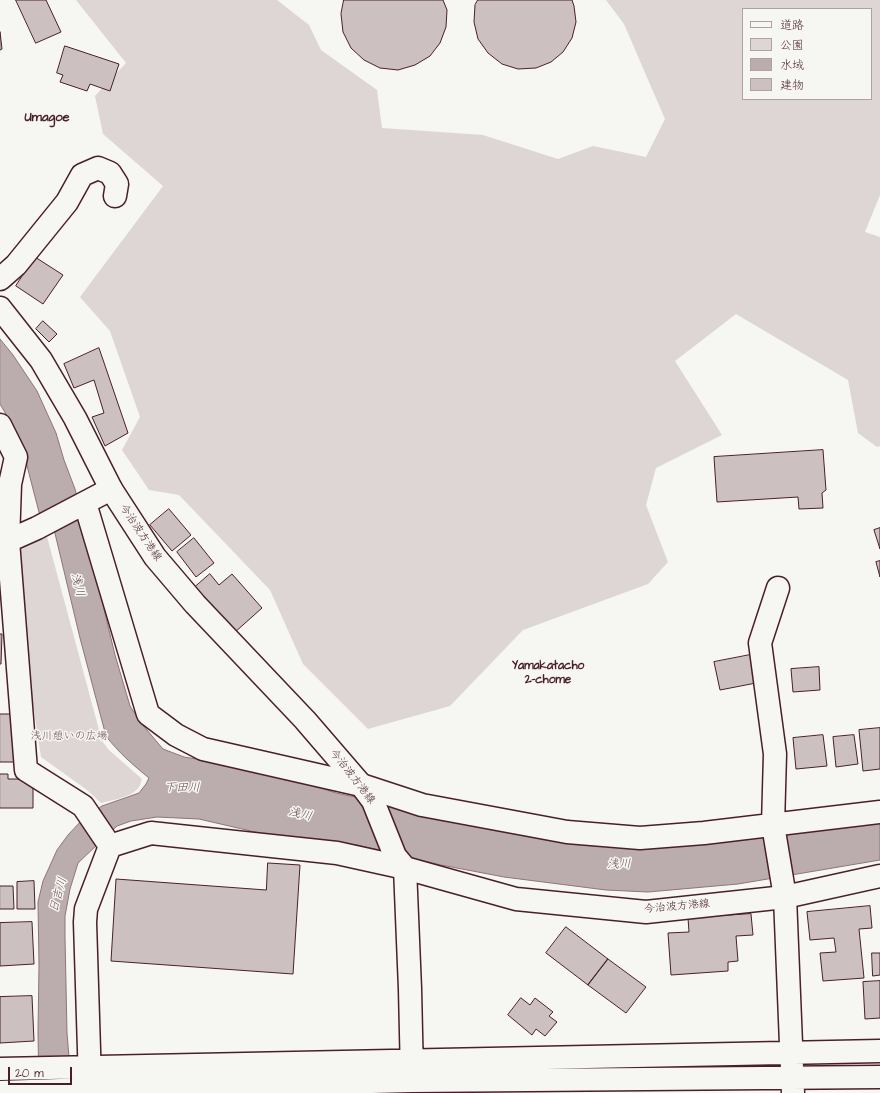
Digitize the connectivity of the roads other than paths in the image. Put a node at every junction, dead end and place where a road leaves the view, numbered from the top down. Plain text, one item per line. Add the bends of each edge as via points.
1 (115, 196) dead end
2 (0, 279) edge
3 (0, 308) edge
4 (0, 425) edge
5 (111, 489) junction
6 (85, 503) junction
7 (8, 541) junction
8 (778, 588) dead end
9 (6, 602) edge
10 (367, 793) junction
11 (880, 812) edge
12 (774, 829) junction
13 (110, 846) junction
14 (400, 862) junction
15 (880, 876) edge
16 (784, 888) junction
17 (880, 1051) edge
18 (791, 1053) junction
19 (88, 1067) junction
20 (0, 1069) edge
21 (25, 1069) junction
22 (880, 1077) edge
23 (412, 1078) edge
24 (792, 1085) edge
25 (90, 1090) edge
26 (0, 1092) edge
27 (26, 1092) edge

1 - 2 street via 117,184 110,173 98,168 82,175 67,202 16,265
3 - 5 street, 今治波方港線 via 41,360 75,418
4 - 7 street via 16,457 10,484
5 - 6 street
5 - 10 street, 今治波方港線 via 155,557 195,604 305,720
6 - 7 street
6 - 10 street via 148,714 176,735 203,749
7 - 9 street
8 - 12 street via 760,643 775,754
9 - 13 street via 26,770 83,806
10 - 12 street via 422,806 567,832 640,838
10 - 14 street, 今治波方港線
11 - 12 street
12 - 16 street
13 - 14 street via 151,833
13 - 19 street via 86,909
14 - 16 street, 今治波方港線 via 516,899 646,912
14 - 23 street via 410,989
15 - 16 street, 今治波方港線
16 - 18 street
17 - 18 street
18 - 23 street
18 - 24 street
19 - 21 street
19 - 23 street
19 - 25 street
20 - 21 street
21 - 27 street
22 - 24 street
23 - 24 street
23 - 25 street
25 - 27 street
26 - 27 street

